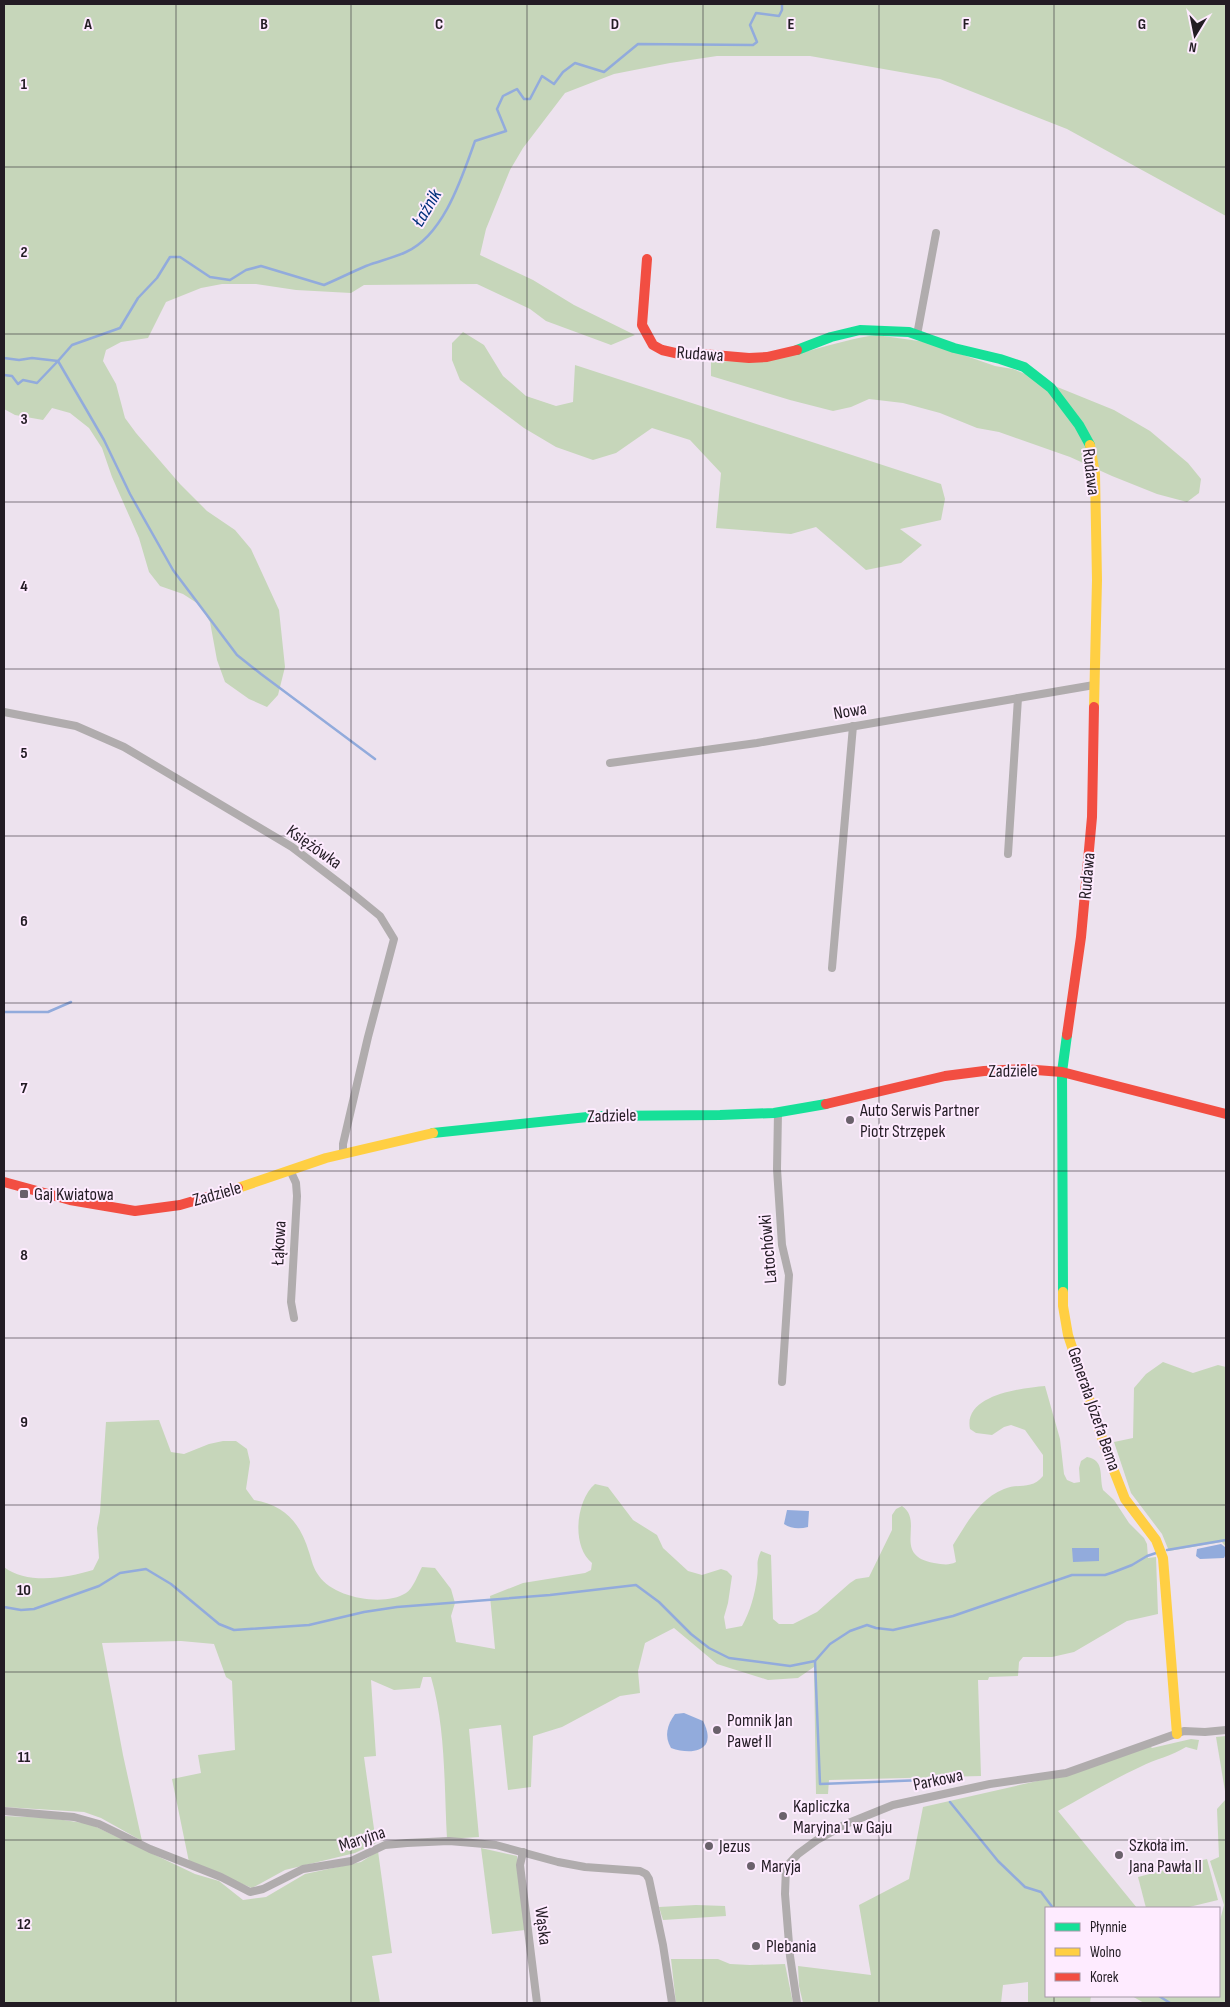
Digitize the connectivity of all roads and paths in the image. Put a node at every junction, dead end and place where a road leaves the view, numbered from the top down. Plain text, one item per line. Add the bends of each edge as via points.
1 (936, 233) dead end
2 (647, 259) dead end
3 (917, 334) junction
4 (1094, 685) junction
5 (1018, 698) junction
6 (4, 712) edge
7 (853, 726) junction
8 (610, 763) dead end
9 (1008, 854) dead end
10 (832, 968) dead end
11 (1062, 1072) junction
12 (778, 1112) junction
13 (1226, 1114) edge
14 (343, 1153) junction
15 (290, 1170) junction
16 (4, 1182) edge
17 (294, 1318) dead end
18 (782, 1382) dead end
19 (1226, 1730) edge
20 (1180, 1732) junction
21 (4, 1811) edge
22 (524, 1852) junction
23 (537, 2003) edge
24 (672, 2003) edge
25 (798, 2003) edge

1 - 3 street
2 - 3 street, Rudawa via 642,325 653,345 670,353 767,357 804,349 860,330
3 - 4 street, Rudawa via 956,349 1024,367 1051,388 1079,425 1091,448 1095,474 1097,580
4 - 5 street, Nowa
4 - 11 street, Rudawa via 1088,870
5 - 7 street, Nowa
5 - 9 street
6 - 14 street, Księżówka via 76,726 124,747 292,847 380,916 394,939 368,1037
7 - 8 street, Nowa
7 - 10 street
11 - 12 street, Zadziele via 1028,1069 978,1071
11 - 13 street, Zadziele
11 - 20 street, Generała Józefa Bema via 1063,1306 1071,1344 1125,1499 1156,1540 1163,1558
12 - 14 street, Zadziele via 558,1118 430,1134
12 - 18 street, Latochówki via 777,1169 782,1245 789,1275
14 - 15 street, Zadziele
15 - 16 street, Zadziele via 233,1190 165,1208 139,1211 56,1197
15 - 17 street, Łąkowa via 297,1196 291,1302
19 - 20 street
20 - 25 street, Parkowa via 1066,1773 990,1784 893,1805 817,1840 786,1868 790,1956
21 - 22 street, Maryjna via 74,1818 99,1824 250,1892 303,1869 351,1861 386,1845 449,1841 496,1845
22 - 23 street, Wąska via 520,1865
22 - 24 street, Maryjna via 585,1867 646,1874 663,1945

